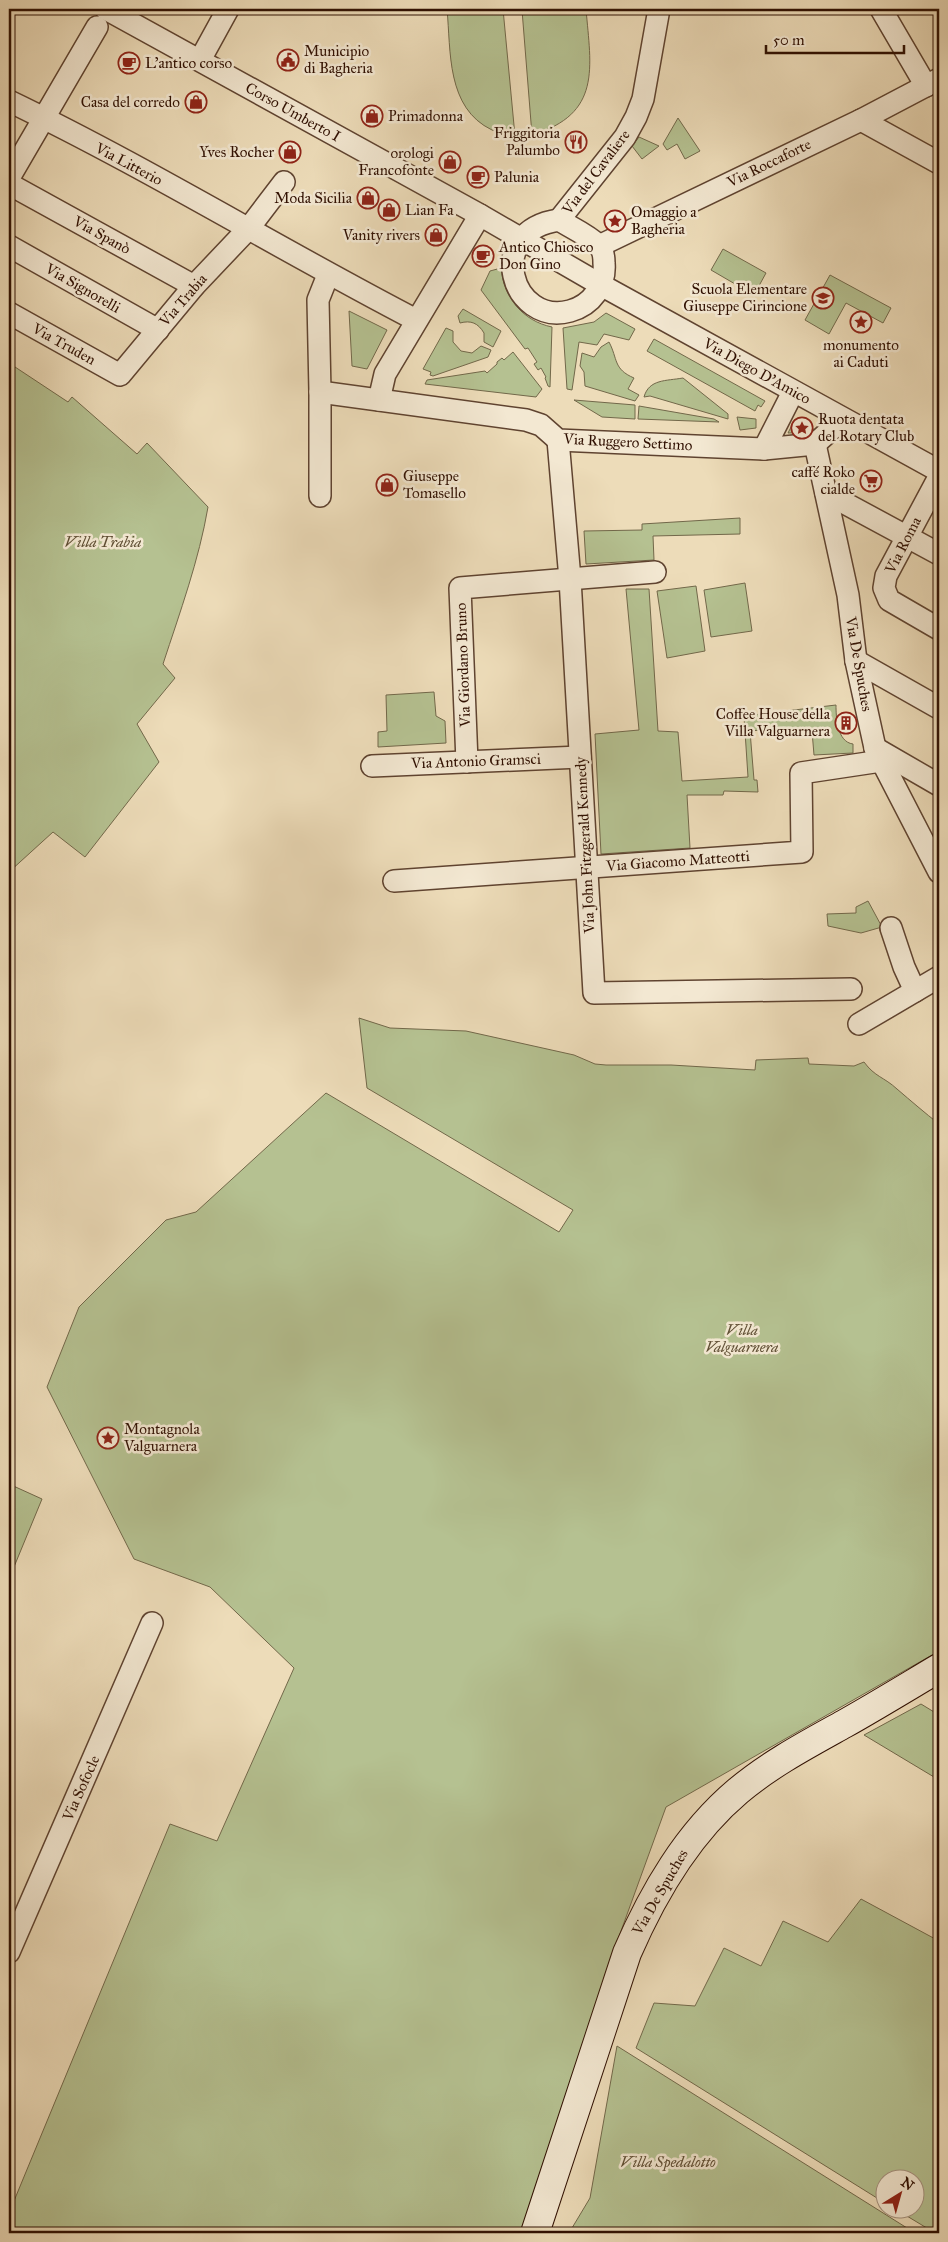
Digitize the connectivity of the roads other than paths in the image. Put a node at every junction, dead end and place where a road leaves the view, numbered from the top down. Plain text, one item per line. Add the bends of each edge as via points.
1 (228, 9) edge
2 (659, 9) edge
3 (886, 10) edge
4 (101, 18) edge
5 (200, 60) junction
6 (934, 83) edge
7 (9, 101) edge
8 (43, 117) junction
9 (861, 120) junction
10 (939, 163) edge
11 (9, 178) edge
12 (284, 182) dead end
13 (9, 184) edge
14 (476, 213) junction
15 (560, 220) junction
16 (249, 228) junction
17 (521, 239) junction
18 (9, 246) edge
19 (599, 246) junction
20 (328, 275) junction
21 (601, 285) junction
22 (194, 286) junction
23 (9, 313) edge
24 (416, 320) junction
25 (158, 330) junction
26 (120, 375) joint
27 (320, 392) junction
28 (793, 392) junction
29 (379, 400) junction
30 (843, 419) junction
31 (558, 440) junction
32 (814, 444) junction
33 (764, 449) junction
34 (939, 471) edge
35 (939, 477) edge
36 (826, 493) junction
37 (320, 496) dead end
38 (906, 536) junction
39 (939, 554) edge
40 (655, 572) dead end
41 (570, 579) junction
42 (939, 628) edge
43 (856, 661) junction
44 (939, 708) edge
45 (878, 754) junction
46 (580, 757) junction
47 (467, 762) junction
48 (372, 766) dead end
49 (939, 785) edge
50 (587, 868) junction
51 (939, 872) edge
52 (394, 881) dead end
53 (891, 928) dead end
54 (939, 977) edge
55 (851, 989) dead end
56 (915, 991) junction
57 (859, 1024) dead end
58 (152, 1622) dead end
59 (939, 1668) edge
60 (9, 1952) edge
61 (535, 2233) edge

1 - 5 street
2 - 15 street, Via del Cavaliere via 643,99 636,117
3 - 6 street
4 - 5 street, Corso Umberto I
4 - 8 street
5 - 14 street, Corso Umberto I
6 - 9 street, Via Roccaforte
7 - 8 street, Via Litterio
8 - 11 street
8 - 16 street, Via Litterio
9 - 10 street
9 - 19 street, Via Roccaforte
12 - 16 street, Via Trabia
13 - 22 street, Via Spanò
14 - 17 street, Corso Umberto I
14 - 24 street
15 - 17 street via 544,222
15 - 19 street
16 - 20 street, Via Litterio
16 - 22 street, Via Trabia
17 - 21 street, Via Diego D'Amico
17 - 21 street via 513,258 513,274 518,288 535,307 554,313 568,312 592,298
18 - 25 street, Via Signorelli
19 - 21 street via 604,256 605,271
20 - 24 street, Via Litterio
20 - 27 street via 318,300
21 - 28 street, Via Diego D'Amico
22 - 25 street, Via Trabia
23 - 26 street, Via Truden
24 - 29 street via 385,374
25 - 26 street, Via Trabia
27 - 29 street, Via Ruggero Settimo
27 - 37 street
28 - 30 street, Via Diego D'Amico
28 - 33 street
29 - 31 street, Via Ruggero Settimo via 526,420 541,425
30 - 32 street
30 - 34 street, Via Diego D'Amico
31 - 33 street, Via Ruggero Settimo
31 - 41 street, Via John Fitzgerald Kennedy
32 - 33 street, Via Ruggero Settimo
32 - 36 street, Via De Spuches
35 - 38 street, Via Roma
36 - 38 street
36 - 43 street, Via De Spuches via 848,594
38 - 39 street
38 - 42 street, Via Roma via 886,576 884,588 889,600
40 - 41 street
41 - 46 street, Via John Fitzgerald Kennedy
41 - 47 street, Via Giordano Bruno via 460,588
43 - 44 street
43 - 45 street, Via De Spuches
45 - 49 street
45 - 50 street, Via Giacomo Matteotti via 801,772 802,852
45 - 51 street, Via De Spuches
46 - 47 street, Via Antonio Gramsci
46 - 50 street, Via John Fitzgerald Kennedy
47 - 48 street, Via Antonio Gramsci
50 - 52 street, Via Giacomo Matteotti
50 - 55 street, Via John Fitzgerald Kennedy via 594,993
53 - 56 street
54 - 56 street
56 - 57 street
58 - 60 street, Via Sofocle
59 - 61 street, Via De Spuches via 788,1755 738,1791 687,1846 644,1915 627,1953

